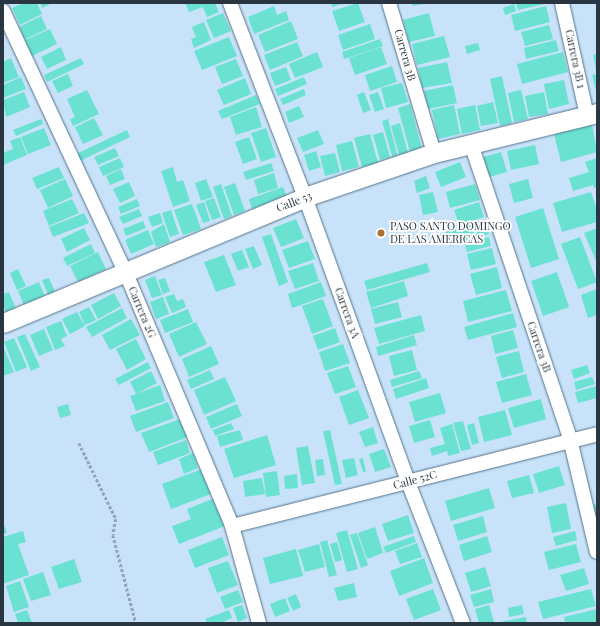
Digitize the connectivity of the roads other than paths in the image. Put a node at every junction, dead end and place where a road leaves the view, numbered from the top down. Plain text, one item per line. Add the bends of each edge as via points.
1 (230, 3) edge
2 (389, 3) edge
3 (562, 3) edge
4 (3, 11) edge
5 (594, 117) edge
6 (471, 144) junction
7 (434, 153) junction
8 (305, 197) junction
9 (124, 271) junction
10 (3, 323) edge
11 (597, 434) edge
12 (570, 439) junction
13 (408, 482) junction
14 (232, 526) junction
15 (597, 552) edge
16 (259, 623) edge
17 (463, 623) edge

1 - 8 street, Carrera 3A
2 - 7 street, Carrera 3B
3 - 5 street, Carrera 3B 1
4 - 9 street, Carrera 2G
5 - 6 street, Calle 53
6 - 7 street, Calle 53
6 - 12 street, Carrera 3B
7 - 8 street, Calle 53
8 - 9 street, Calle 53
8 - 13 street, Carrera 3A
9 - 10 street, Calle 53
9 - 14 street, Carrera 2G
11 - 12 street, Calle 52C
12 - 13 street, Calle 52C
12 - 15 street, Carrera 3B
13 - 14 street, Calle 52C
13 - 17 street, Carrera 3A
14 - 16 street, Carrera 2G

